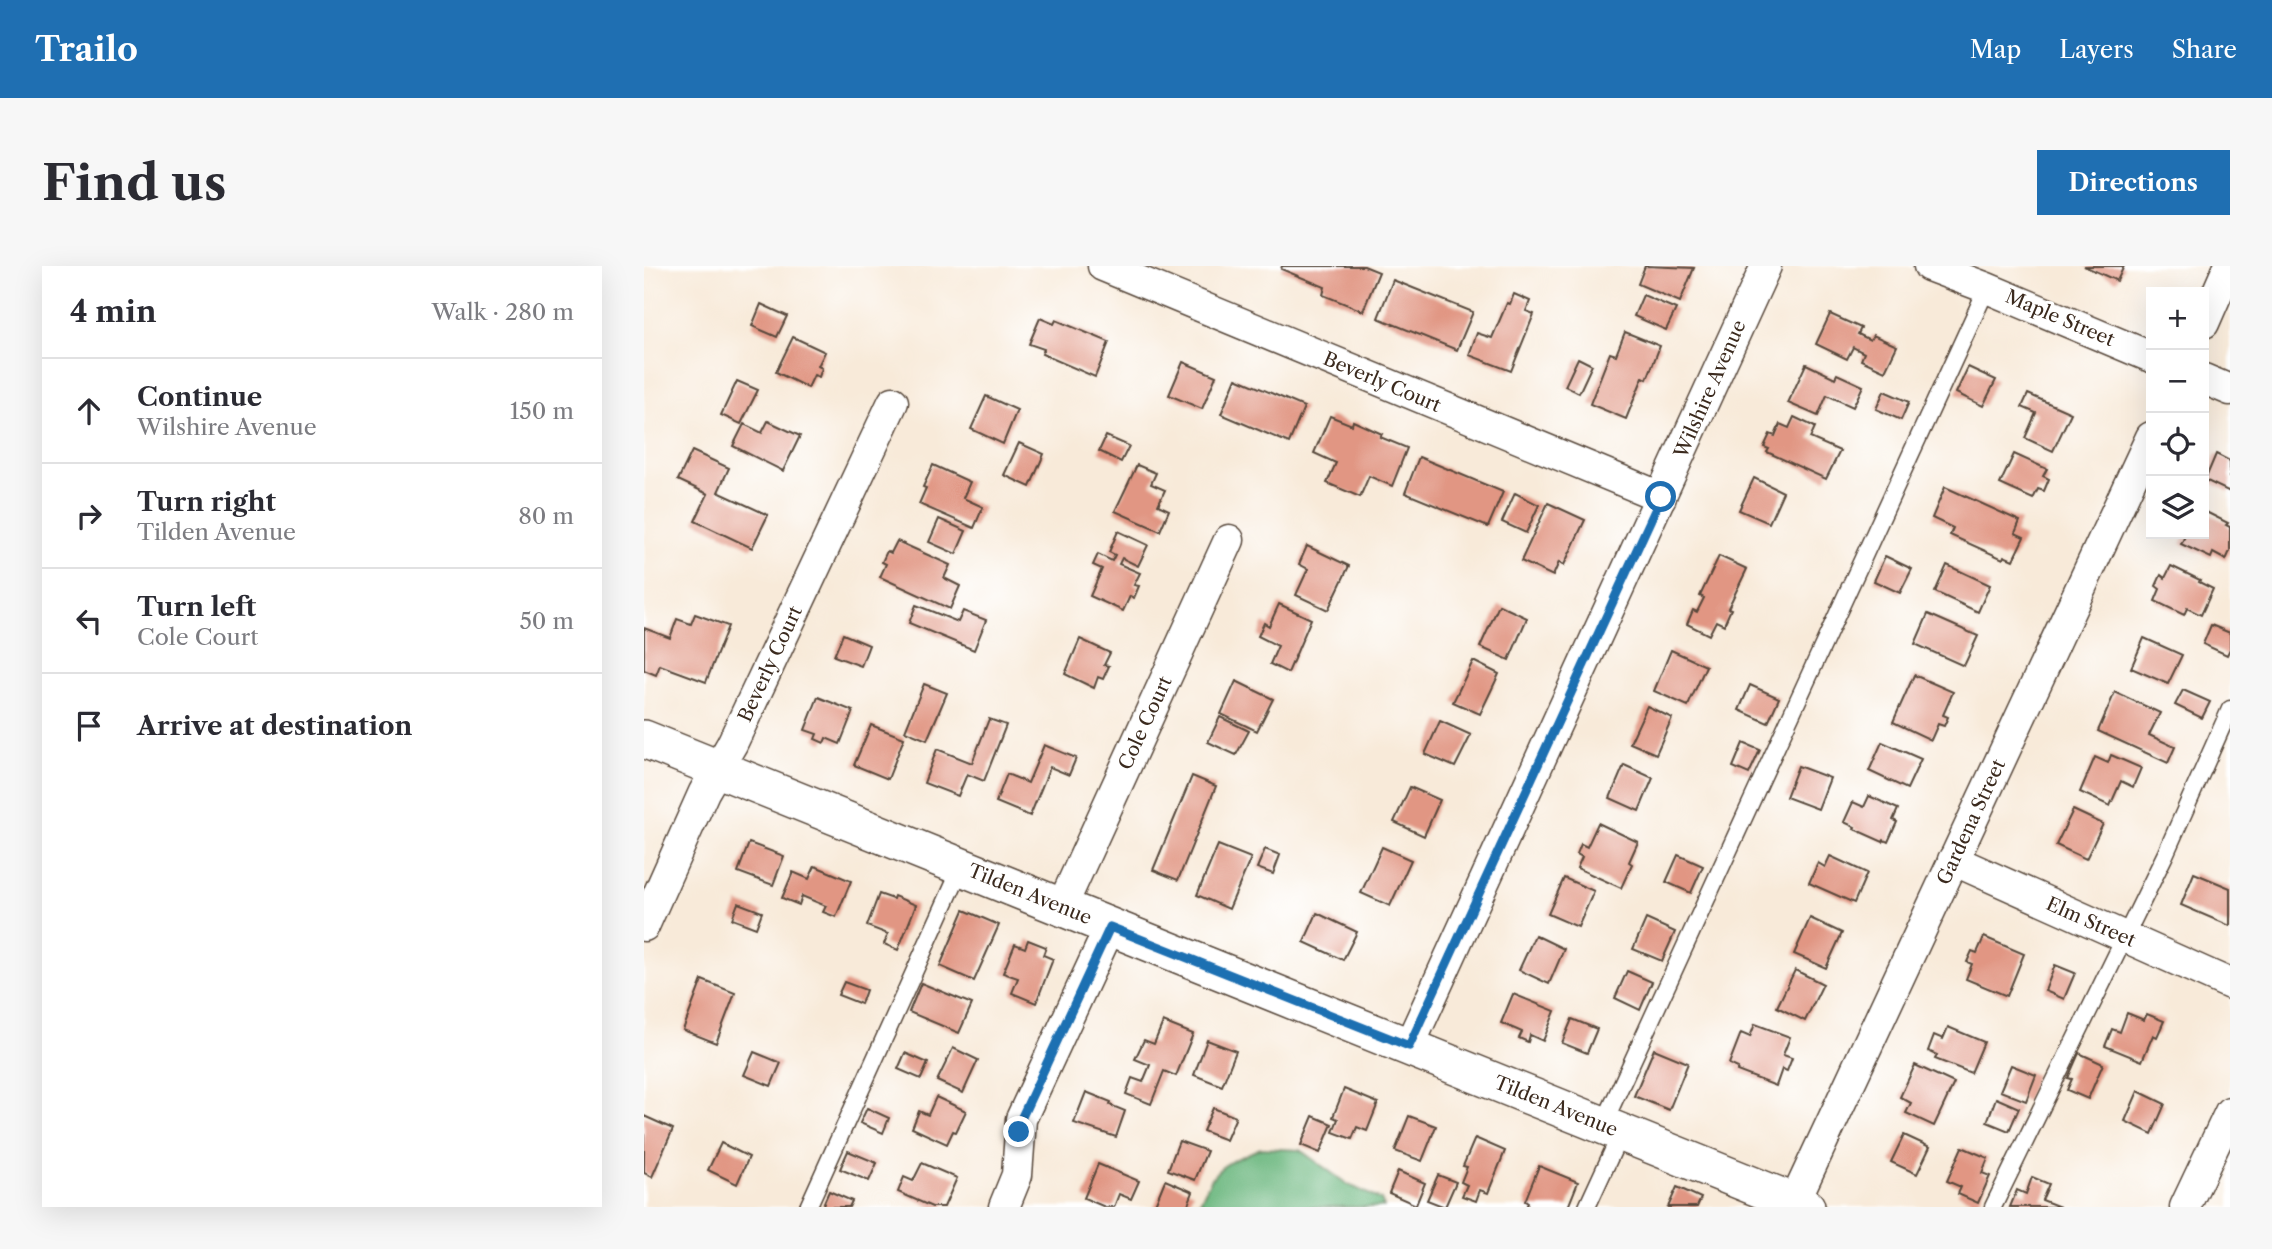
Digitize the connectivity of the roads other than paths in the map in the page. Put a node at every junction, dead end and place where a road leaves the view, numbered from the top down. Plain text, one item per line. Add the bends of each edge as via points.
1 (1103, 266) edge
2 (1766, 266) edge
3 (1928, 266) edge
4 (2229, 266) edge
5 (1987, 288) junction
6 (2209, 312) edge
7 (2146, 355) edge
8 (2209, 381) edge
9 (2230, 390) edge
10 (894, 402) dead end
11 (2146, 448) edge
12 (1661, 497) junction
13 (1229, 540) dead end
14 (2230, 709) edge
15 (644, 739) edge
16 (718, 768) junction
17 (1953, 860) junction
18 (962, 866) junction
19 (1062, 906) junction
20 (644, 926) edge
21 (1110, 927) junction
22 (2124, 937) junction
23 (2230, 984) edge
24 (1409, 1046) junction
25 (2230, 1112) edge
26 (1612, 1129) junction
27 (1798, 1205) edge
28 (808, 1207) edge
29 (1004, 1207) edge
30 (1587, 1207) edge
31 (1993, 1207) edge
32 (2185, 1207) edge

1 - 12 street, Beverly Court
2 - 12 street, Wilshire Avenue
3 - 5 street, Maple Street
4 - 6 street
5 - 7 street, Maple Street
5 - 26 lane
8 - 9 street
10 - 16 street, Beverly Court
11 - 17 street, Gardena Street
12 - 24 street, Wilshire Avenue
13 - 19 street, Cole Court
14 - 22 lane
15 - 16 street, Tilden Avenue
16 - 18 street, Tilden Avenue
16 - 20 street, Beverly Court
17 - 22 street, Elm Street
17 - 27 street, Gardena Street
18 - 19 street, Tilden Avenue
18 - 28 lane
19 - 21 street, Tilden Avenue
21 - 24 street, Tilden Avenue
21 - 29 street via 1021,1119 1017,1175
22 - 23 street, Elm Street
22 - 31 lane
24 - 26 street, Tilden Avenue
25 - 32 street
26 - 27 street, Tilden Avenue
26 - 30 lane

